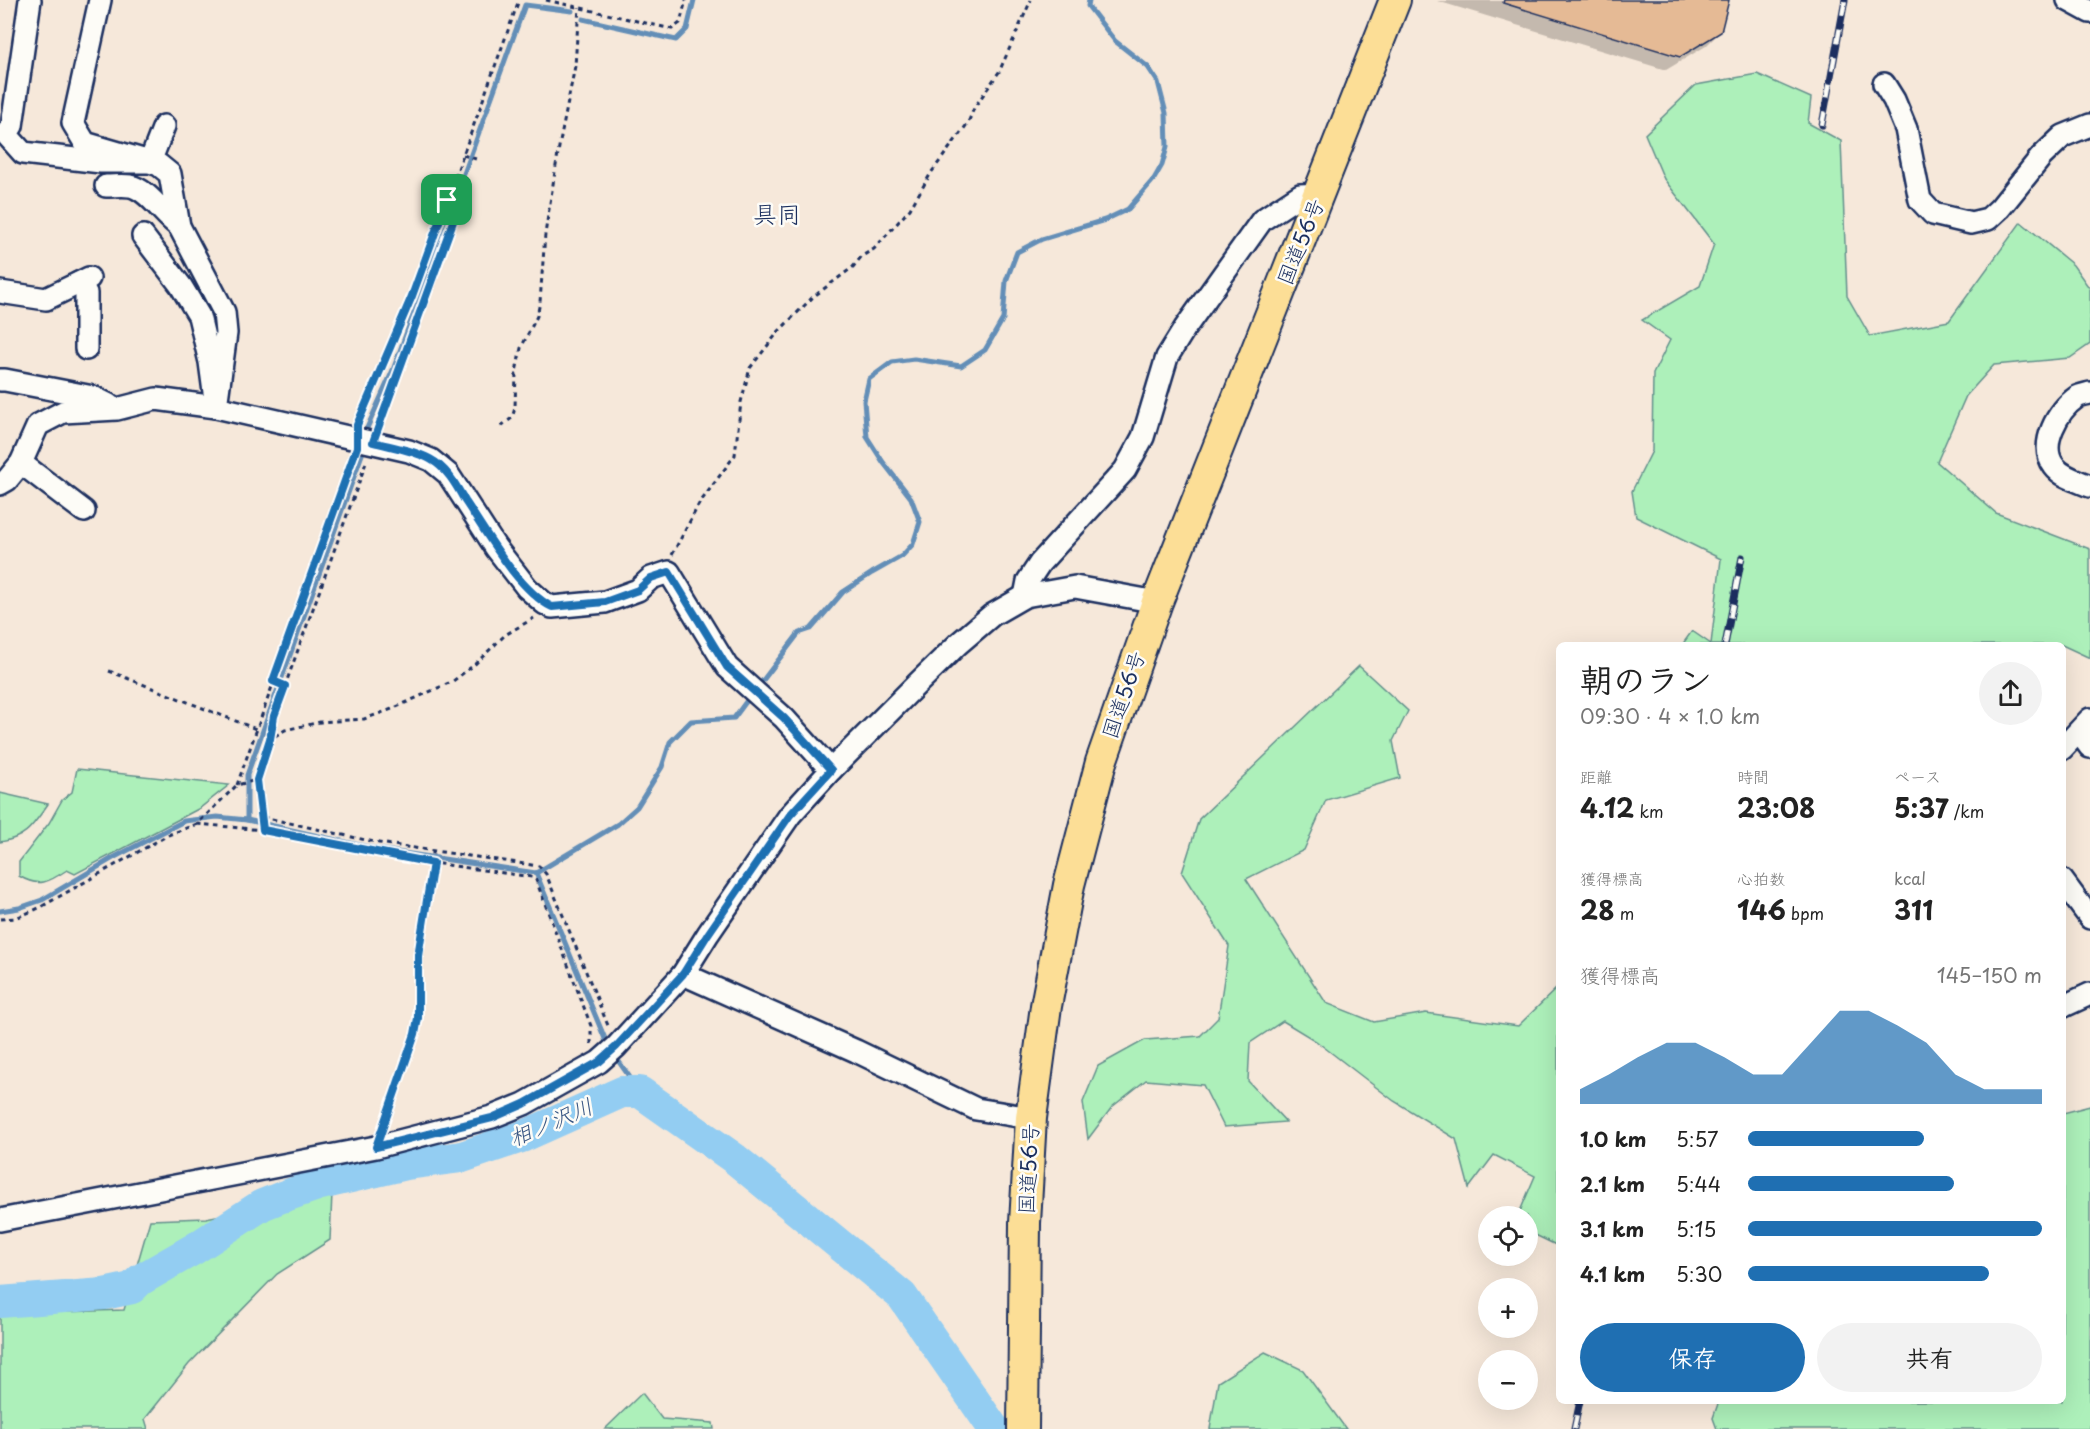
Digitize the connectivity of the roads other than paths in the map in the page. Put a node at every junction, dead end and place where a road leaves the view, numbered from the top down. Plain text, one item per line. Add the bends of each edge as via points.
1 (30, 0) edge
2 (100, 0) edge
3 (1395, 0) edge
4 (2068, 0) edge
5 (2090, 12) edge
6 (1884, 84) dead end
7 (7, 112) edge
8 (2090, 125) edge
9 (164, 126) dead end
10 (3, 138) edge
11 (150, 162) junction
12 (106, 186) dead end
13 (1320, 194) junction
14 (179, 226) junction
15 (143, 236) dead end
16 (0, 292) edge
17 (86, 349) dead end
18 (0, 380) edge
19 (2090, 393) edge
20 (216, 407) junction
21 (117, 409) junction
22 (21, 463) junction
23 (2, 480) edge
24 (2090, 486) edge
25 (84, 511) dead end
26 (1025, 596) junction
27 (1157, 602) junction
28 (2086, 733) edge
29 (2066, 746) edge
30 (831, 770) junction
31 (2066, 885) edge
32 (2090, 918) edge
33 (683, 974) junction
34 (2090, 994) edge
35 (2066, 1005) edge
36 (1031, 1118) junction
37 (0, 1220) edge
38 (1023, 1429) edge

1 - 7 street
2 - 11 street via 73,123 85,144
3 - 13 highway, 国道56号
4 - 5 street
6 - 8 street via 1906,129 1920,200 1933,214 1971,223 1988,219 2000,208 2063,136
7 - 10 street via 12,126
9 - 11 street
10 - 11 street via 23,153 101,162
11 - 14 street via 170,174
12 - 14 street via 132,186 145,193
13 - 26 street via 1300,195 1262,220 1167,357 1143,437 1125,470 1041,563 1028,581
13 - 27 highway, 国道56号
14 - 20 street via 224,312 226,333
15 - 20 street via 200,316
16 - 17 street via 46,299 84,280
18 - 21 street via 93,397
19 - 24 street via 2078,396 2062,411 2047,451 2054,466
20 - 21 street via 156,399
20 - 30 street via 409,451 431,460 448,474 527,588 552,607 605,602 638,590 651,578 669,572 727,667 784,718
21 - 22 street via 63,412 38,425
22 - 23 street
22 - 25 street
26 - 27 street via 1075,587
26 - 30 street via 992,615 958,644
27 - 36 highway, 国道56号 via 1101,762 1069,885 1046,1006
28 - 29 street
30 - 33 street via 790,815
31 - 32 street
33 - 36 street via 975,1109
33 - 37 street via 595,1064 492,1118 376,1147
34 - 35 street
36 - 38 highway, 国道56号

